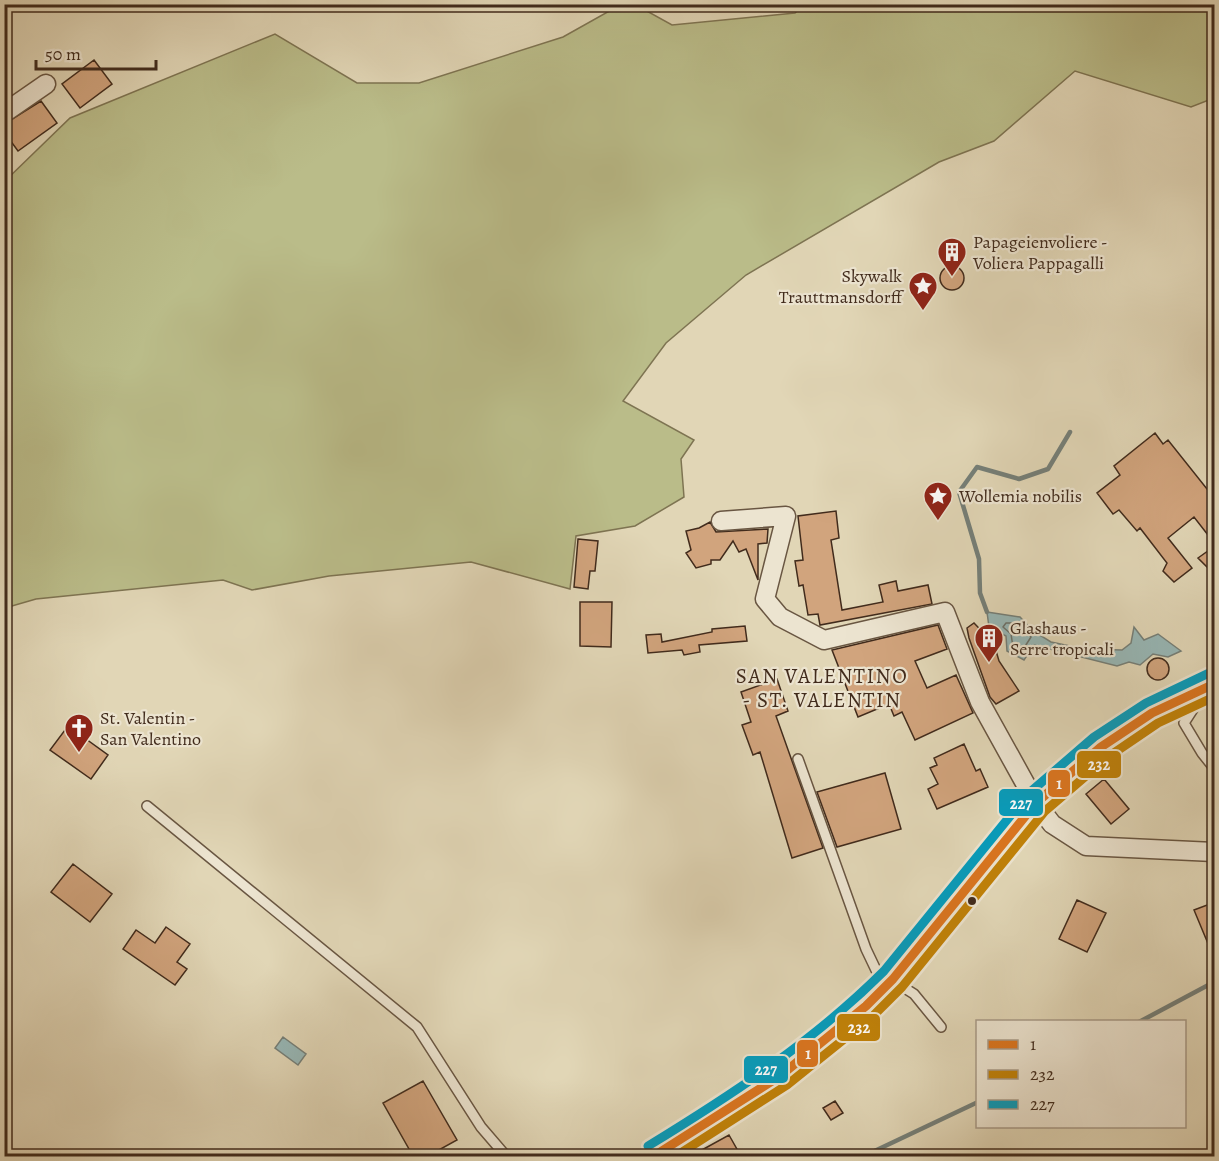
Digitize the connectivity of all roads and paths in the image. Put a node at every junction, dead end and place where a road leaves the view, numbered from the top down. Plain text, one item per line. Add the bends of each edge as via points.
1 (46, 84) dead end
2 (4, 113) edge
3 (721, 521) dead end
4 (1214, 684) edge
5 (798, 759) dead end
6 (1215, 768) edge
7 (1036, 803) junction
8 (147, 806) dead end
9 (1215, 852) edge
10 (893, 979) junction
11 (941, 1027) dead end
12 (506, 1156) edge
13 (654, 1156) edge

1 - 2 street
3 - 7 street via 786,516 765,598 780,617 824,640 945,612 980,702
4 - 6 lane via 1191,708 1184,723
4 - 7 main road via 1152,712 1101,747
5 - 10 lane via 866,949 876,970
7 - 9 street via 1052,824 1086,846
7 - 10 main road
8 - 12 lane via 417,1027 481,1127
10 - 11 lane via 914,994
10 - 13 main road via 825,1043 755,1096

